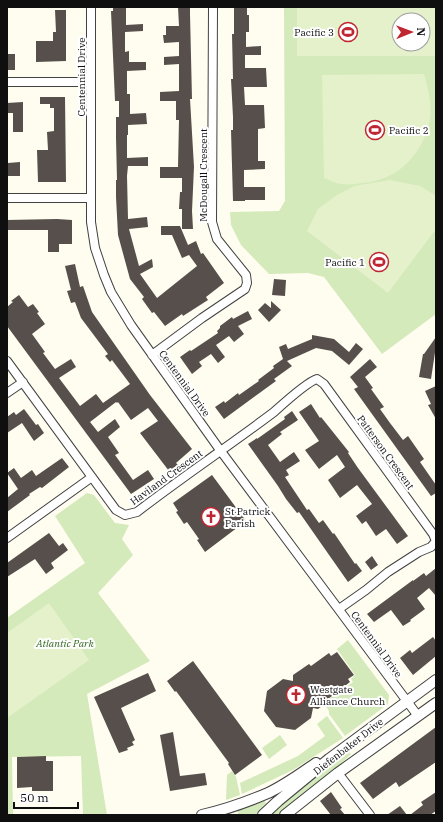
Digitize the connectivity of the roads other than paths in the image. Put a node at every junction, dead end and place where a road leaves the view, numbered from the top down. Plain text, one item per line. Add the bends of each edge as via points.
1 (92, 7) edge
2 (213, 7) edge
3 (7, 82) edge
4 (91, 82) junction
5 (7, 198) edge
6 (91, 198) junction
7 (152, 355) junction
8 (7, 361) edge
9 (23, 382) junction
10 (7, 393) edge
11 (220, 450) junction
12 (92, 477) junction
13 (7, 538) edge
14 (339, 609) junction
15 (436, 680) edge
16 (407, 702) junction
17 (436, 703) edge
18 (418, 716) junction
19 (329, 759) junction
20 (338, 773) junction
21 (202, 815) edge
22 (263, 815) edge
23 (286, 815) edge
24 (370, 815) edge

1 - 4 street, Centennial Drive
2 - 7 street, McDougall Crescent via 212,222 217,239 246,275 245,289
3 - 4 street
4 - 6 street, Centennial Drive
5 - 6 street
6 - 7 street, Centennial Drive via 95,248 104,275 118,304
7 - 11 street, Centennial Drive
8 - 9 street, Haviland Crescent
9 - 10 street
9 - 12 street, Haviland Crescent
11 - 12 street, Haviland Crescent via 137,512 129,515 116,510
11 - 14 street, Centennial Drive
11 - 14 street, Patterson Crescent via 273,412 310,381 318,379 324,384 434,534 436,541 431,547 388,572
12 - 13 street
14 - 16 street, Centennial Drive
15 - 16 street, Diefenbaker Drive
16 - 18 street, Centennial Drive
16 - 19 street, Diefenbaker Drive
17 - 18 street, Diefenbaker Drive
18 - 20 street, Diefenbaker Drive
19 - 21 street via 317,762 262,795
19 - 22 street, Diefenbaker Drive
20 - 23 street, Diefenbaker Drive
20 - 24 street

